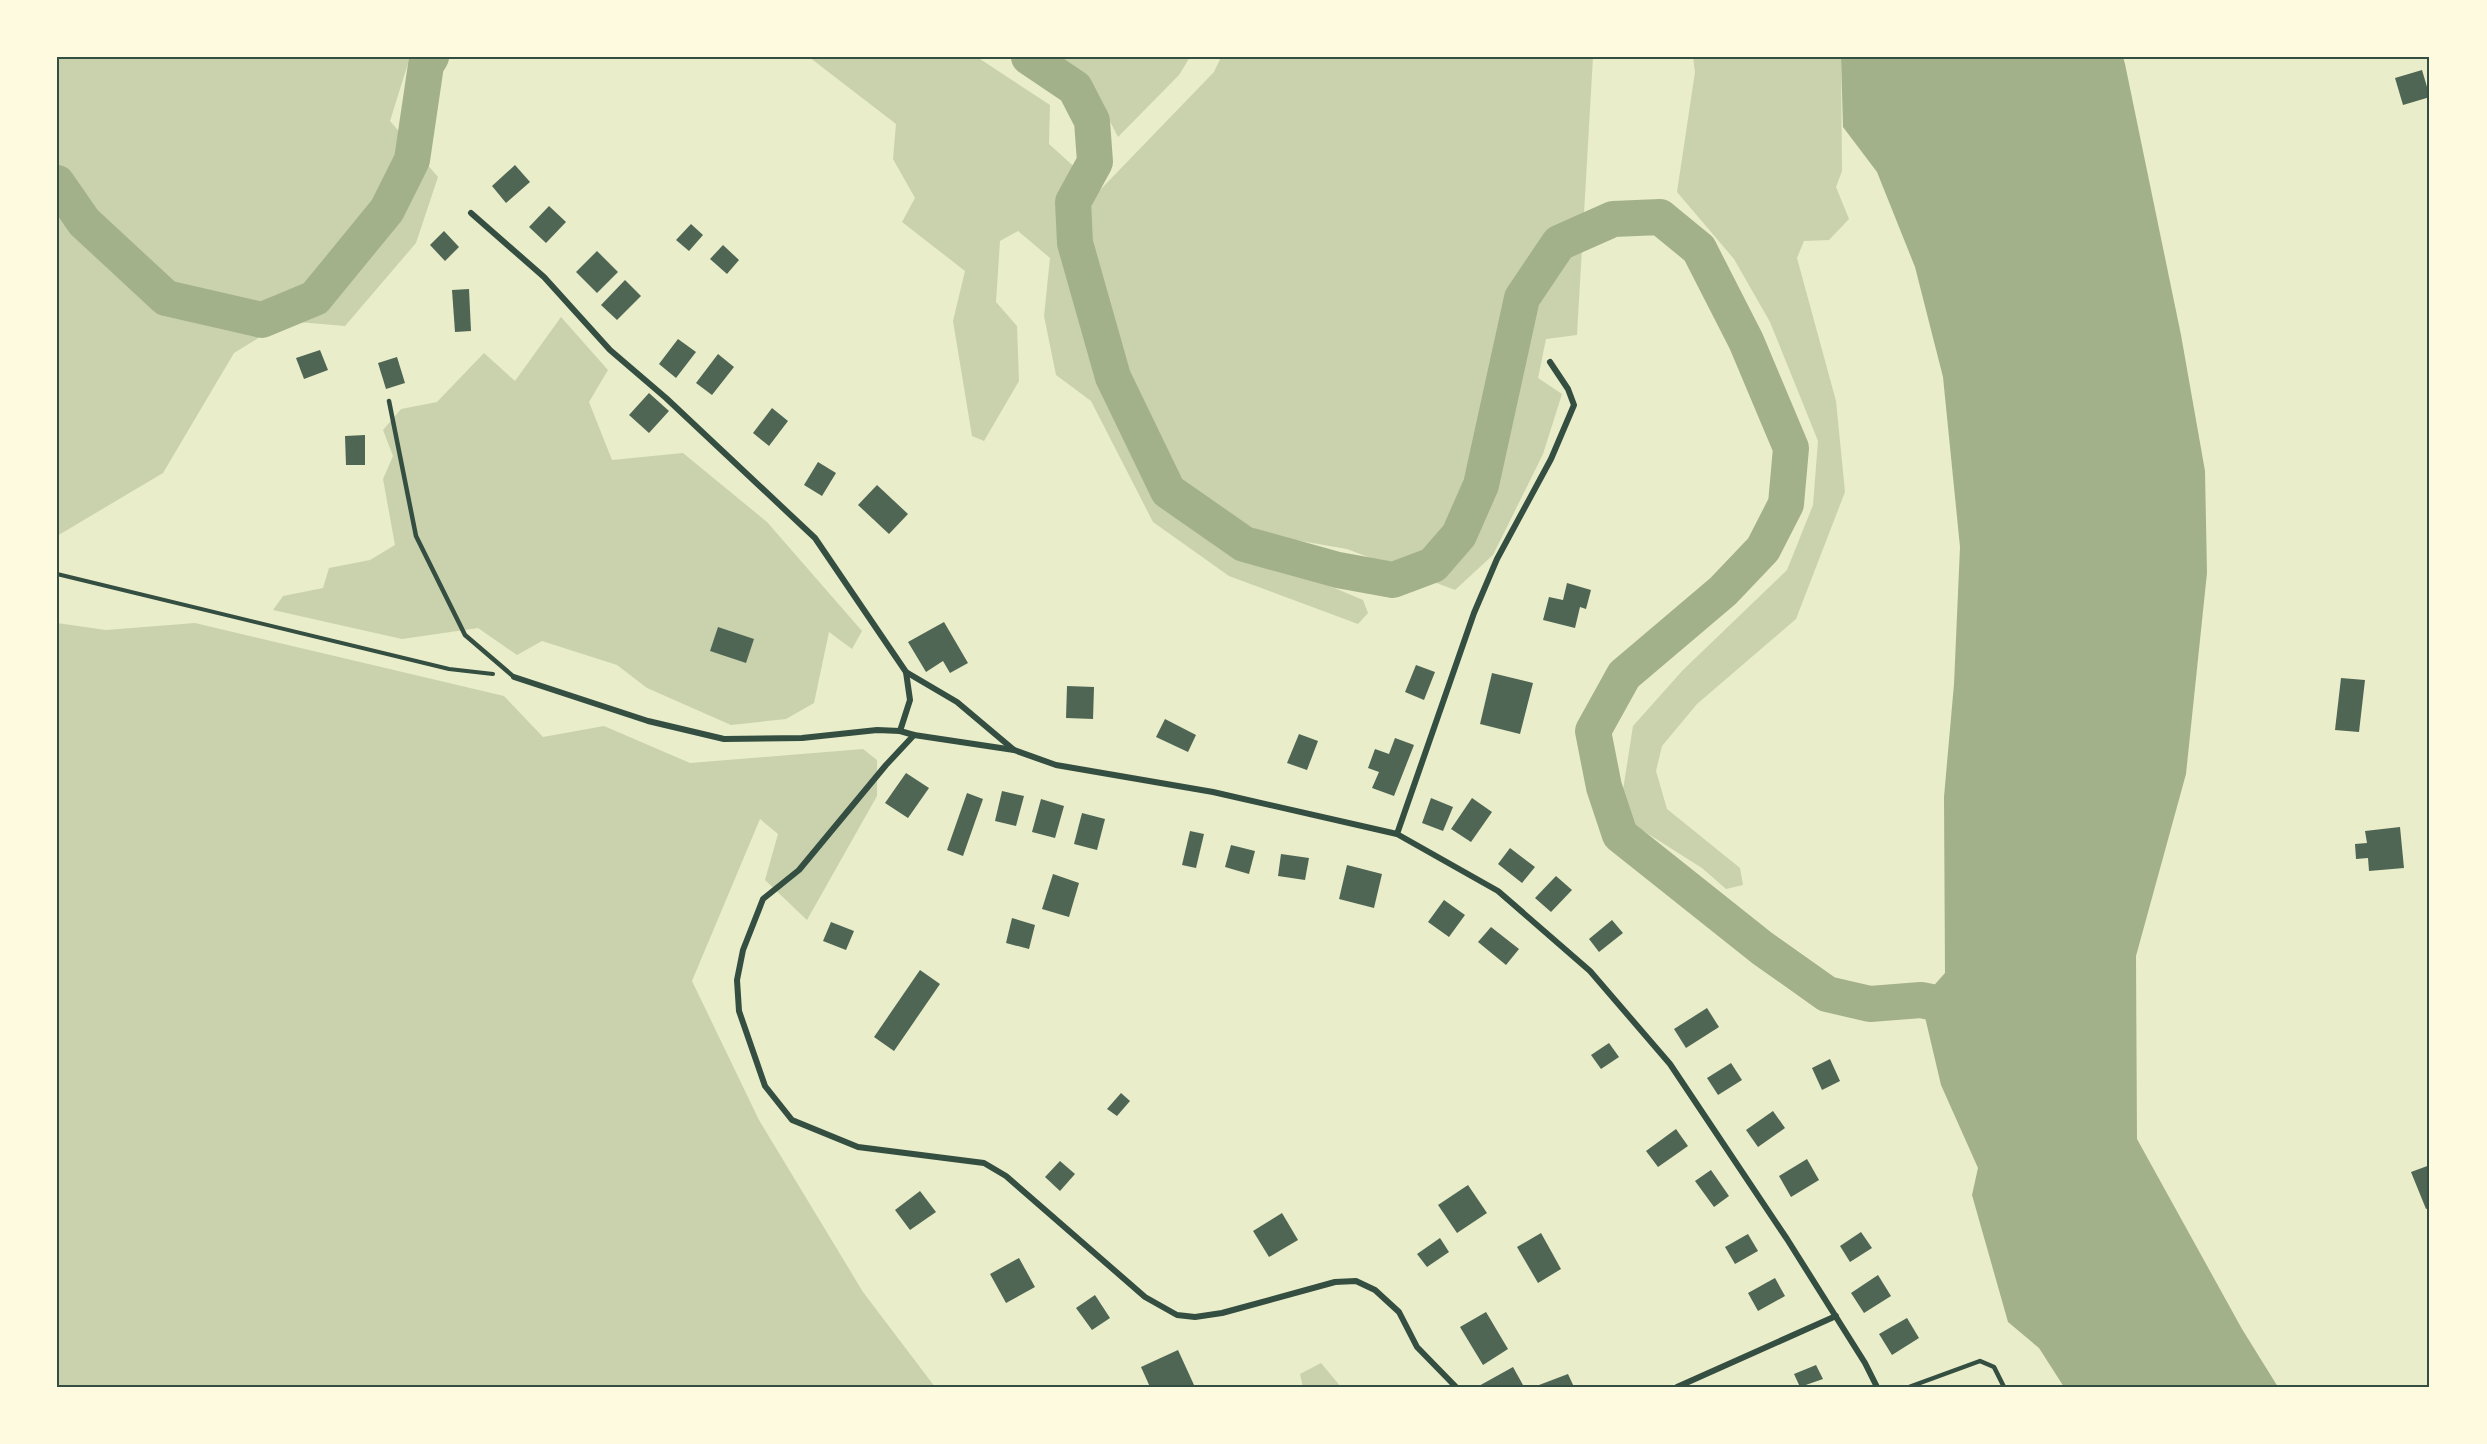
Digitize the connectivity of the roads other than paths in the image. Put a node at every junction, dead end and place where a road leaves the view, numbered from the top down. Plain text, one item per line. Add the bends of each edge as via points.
1 (471, 213) dead end
2 (1550, 362) dead end
3 (389, 401) dead end
4 (906, 672) junction
5 (514, 676) joint
6 (900, 731) junction
7 (915, 735) junction
8 (1014, 750) junction
9 (1398, 834) junction
10 (1836, 1316) junction
11 (1456, 1387) edge
12 (1677, 1387) edge
13 (1877, 1387) edge
14 (1909, 1387) edge
15 (2004, 1387) edge

1 - 4 street via 544,277 610,350 815,538
2 - 9 street via 1574,405 1474,613
3 - 5 lane via 416,537 465,635
4 - 6 street via 910,700
4 - 8 street via 957,702
5 - 6 street via 648,720 724,739
6 - 7 street
7 - 8 street
7 - 11 street via 799,870 763,900 742,950 737,980 739,1011 765,1086 792,1120 858,1147 984,1163 1006,1176 1145,1297 1177,1315 1222,1313 1335,1282 1356,1281 1375,1290 1399,1312 1418,1347
8 - 9 street via 1056,765 1213,792
9 - 10 street via 1498,891 1590,971 1670,1064
10 - 12 street
10 - 13 street
14 - 15 lane via 1980,1360 1994,1367

